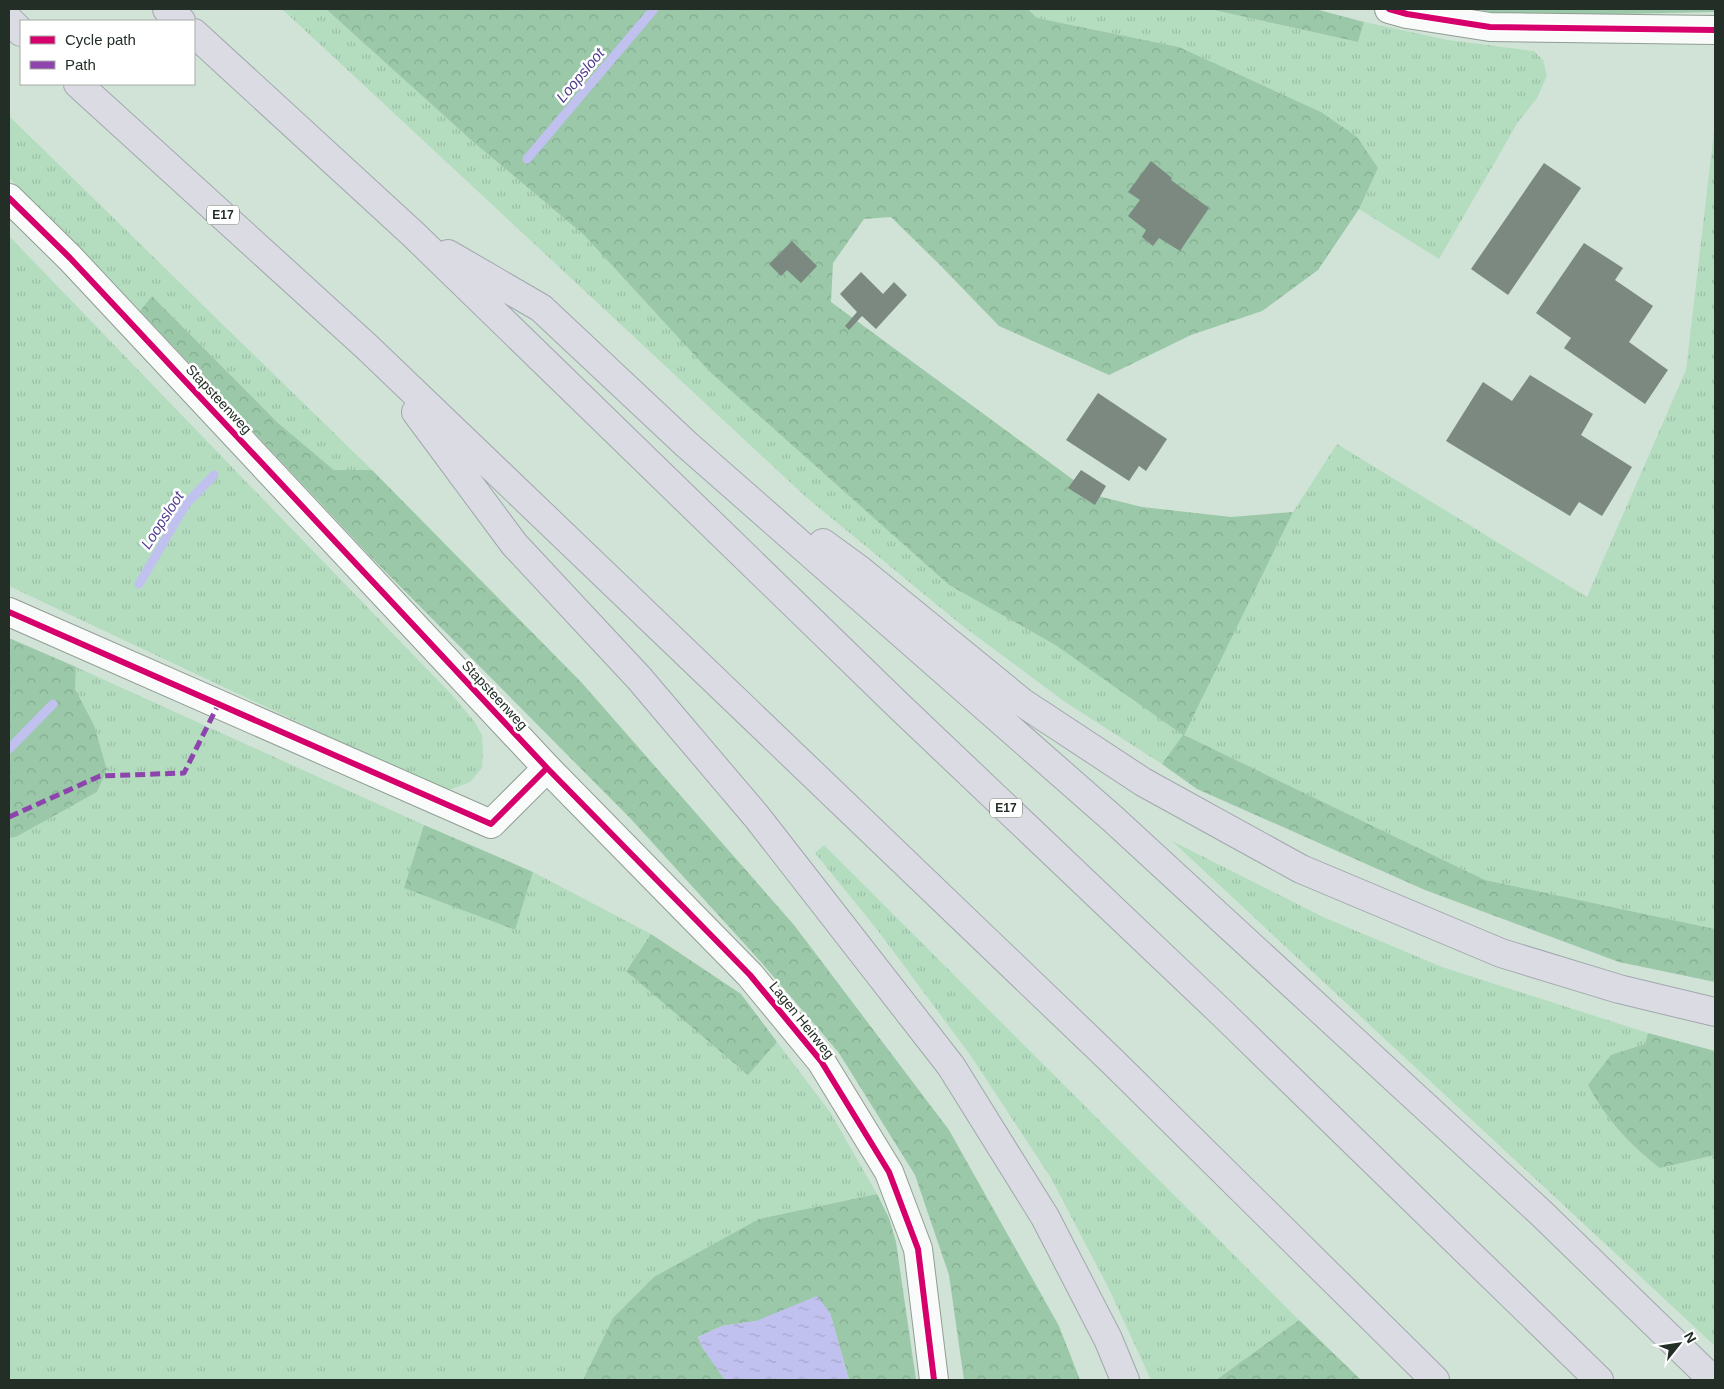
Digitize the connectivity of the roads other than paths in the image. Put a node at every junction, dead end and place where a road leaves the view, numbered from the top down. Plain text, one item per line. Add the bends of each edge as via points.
1 (167, 9) edge
2 (1389, 9) edge
3 (9, 20) edge
4 (180, 20) edge
5 (1715, 30) edge
6 (20, 31) edge
7 (195, 34) edge
8 (79, 85) edge
9 (9, 198) edge
10 (413, 234) junction
11 (367, 347) junction
12 (686, 444) junction
13 (9, 612) edge
14 (547, 768) junction
15 (1715, 1012) edge
16 (934, 1380) edge
17 (1125, 1380) edge
18 (1435, 1380) edge
19 (1599, 1380) edge
20 (1713, 1380) edge

1 - 4 highway
2 - 5 street via 1490,27
3 - 6 highway
7 - 10 highway, E17
8 - 11 highway, E17
9 - 14 street, Stapsteenweg via 70,258
10 - 12 highway via 541,308
10 - 19 highway, E17
11 - 17 highway via 514,544 639,678 750,809 951,1066 1046,1217 1108,1339
11 - 18 highway, E17 via 1112,1061
12 - 15 highway via 860,570 1023,703 1151,787 1301,869 1501,953 1619,989
12 - 20 highway via 1113,819 1532,1206
13 - 14 street via 491,824
14 - 16 street, Lagen Heirweg via 750,975 821,1061 889,1172 918,1249

